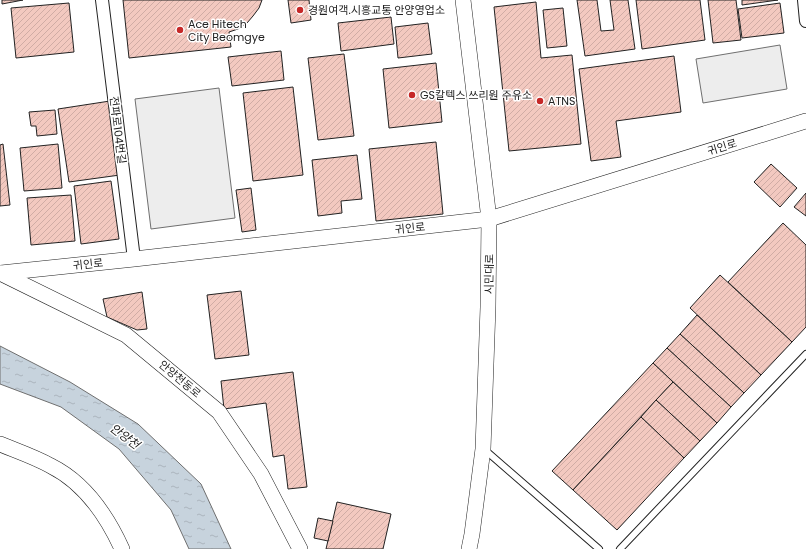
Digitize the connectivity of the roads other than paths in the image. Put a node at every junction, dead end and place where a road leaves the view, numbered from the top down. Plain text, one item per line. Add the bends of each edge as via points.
1 (102, 0) edge
2 (463, 0) edge
3 (804, 0) edge
4 (806, 21) edge
5 (806, 121) edge
6 (490, 219) junction
7 (134, 259) junction
8 (0, 273) edge
9 (806, 354) edge
10 (0, 444) edge
11 (483, 449) junction
12 (122, 549) edge
13 (300, 549) edge
14 (469, 549) edge
15 (599, 549) edge
16 (620, 549) edge

1 - 7 street, 전파로104번길
2 - 6 street, 시민대로
3 - 4 street
5 - 6 street, 귀인로
6 - 7 street, 귀인로
6 - 11 street, 시민대로
7 - 8 street, 귀인로
8 - 13 street, 안양천동로 via 126,335 219,412 261,474
9 - 16 lane
10 - 12 street via 52,466 76,482 97,505
11 - 14 street, 시민대로
11 - 15 lane

